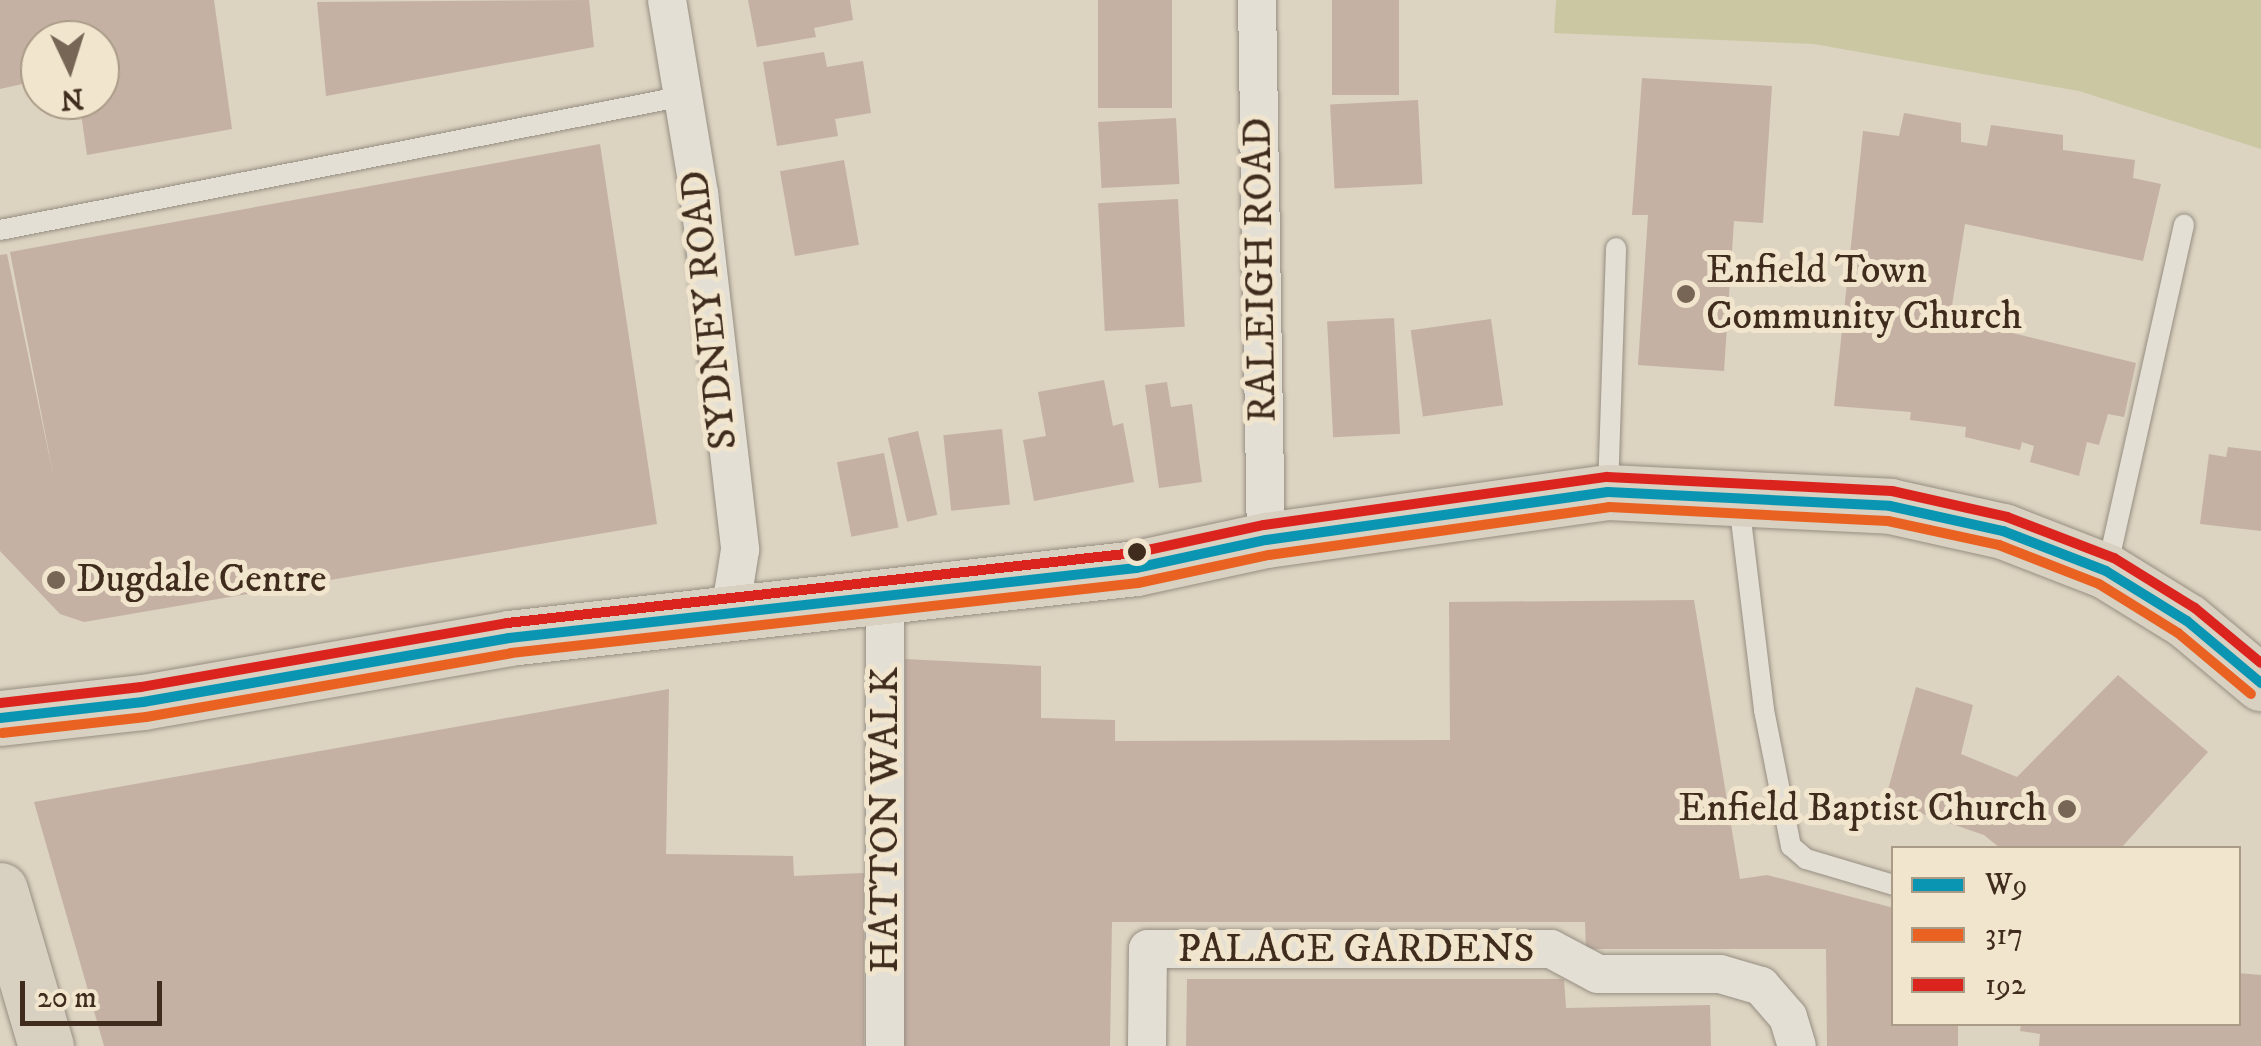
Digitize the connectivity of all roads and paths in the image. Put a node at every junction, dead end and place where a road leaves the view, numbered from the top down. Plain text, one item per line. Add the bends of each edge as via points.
1 (667, 0) edge
2 (1257, 0) edge
3 (684, 96) junction
4 (2184, 224) dead end
5 (0, 230) edge
6 (1616, 248) dead end
7 (1608, 492) junction
8 (1738, 496) junction
9 (1266, 540) junction
10 (2106, 571) junction
11 (885, 594) junction
12 (718, 616) junction
13 (2261, 683) edge
14 (0, 718) edge
15 (1891, 884) edge
16 (0, 890) edge
17 (46, 1046) edge
18 (885, 1046) edge
19 (1148, 1046) edge
20 (1797, 1046) edge

1 - 3 street, SYDNEY ROAD
2 - 9 street, RALEIGH ROAD
3 - 5 lane
3 - 12 street, SYDNEY ROAD via 740,550 733,594
4 - 10 lane
6 - 7 lane
7 - 8 main road
7 - 9 main road
8 - 10 main road via 1890,506 2002,532
8 - 15 lane via 1764,710 1791,846 1806,859
9 - 11 main road via 1136,568
10 - 13 main road via 2188,621
11 - 12 main road
11 - 18 street, HATTON WALK
12 - 14 main road via 510,638 143,702
16 - 17 main road
19 - 20 street, PALACE GARDENS via 1148,949 1551,949 1598,974 1720,974 1761,986 1788,1017

